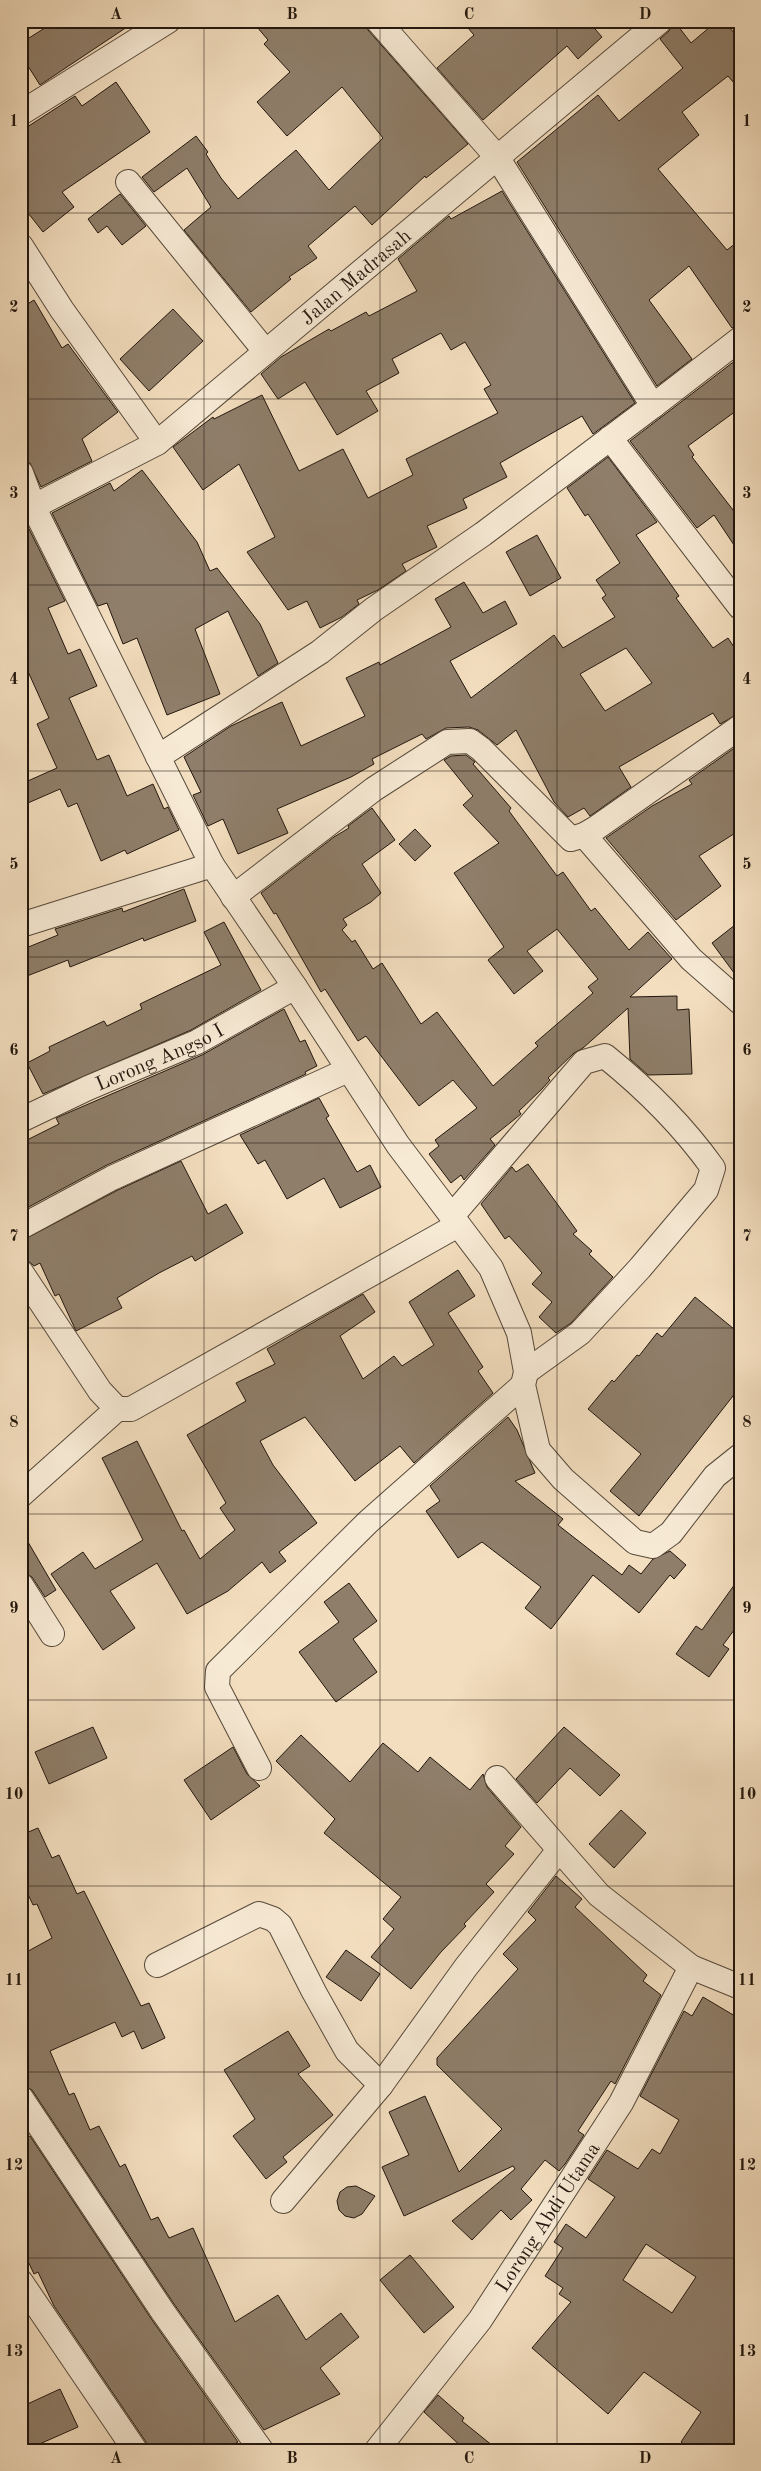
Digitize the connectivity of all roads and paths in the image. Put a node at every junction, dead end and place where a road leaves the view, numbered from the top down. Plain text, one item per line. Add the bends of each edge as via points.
1 (168, 21) edge
2 (378, 21) edge
3 (660, 21) edge
4 (21, 113) edge
5 (497, 157) junction
6 (128, 182) dead end
7 (21, 246) edge
8 (740, 339) edge
9 (265, 351) junction
10 (653, 406) junction
11 (610, 438) junction
12 (157, 443) junction
13 (21, 473) edge
14 (28, 510) edge
15 (740, 607) edge
16 (740, 727) edge
17 (158, 758) junction
18 (584, 835) junction
19 (212, 865) junction
20 (233, 897) junction
21 (21, 925) edge
22 (295, 986) junction
23 (740, 1002) edge
24 (348, 1070) junction
25 (21, 1120) edge
26 (455, 1220) junction
27 (21, 1227) edge
28 (21, 1272) edge
29 (524, 1379) junction
30 (116, 1410) junction
31 (740, 1456) edge
32 (21, 1495) edge
33 (21, 1585) edge
34 (52, 1634) dead end
35 (259, 1768) dead end
36 (497, 1778) dead end
37 (559, 1850) junction
38 (157, 1965) dead end
39 (691, 1967) junction
40 (740, 1987) edge
41 (381, 2085) junction
42 (21, 2098) edge
43 (283, 2201) dead end
44 (21, 2282) edge
45 (135, 2450) edge
46 (262, 2450) edge
47 (376, 2450) edge

1 - 4 street
2 - 5 street
3 - 5 street, Jalan Madrasah
5 - 9 street, Jalan Madrasah
5 - 10 street
6 - 9 street
7 - 12 street via 62,310
8 - 10 street
9 - 12 street, Jalan Madrasah
10 - 11 street
11 - 15 street
11 - 17 street via 483,534 374,609 320,652
12 - 14 street, Jalan Madrasah
13 - 14 street
14 - 17 street
16 - 18 street
17 - 19 street
18 - 20 street via 571,838 563,832 470,741 446,742 374,789
18 - 23 street via 691,959
19 - 20 street
19 - 21 street
20 - 22 street
22 - 24 street
22 - 25 street, Lorong Angso I via 197,1042
24 - 26 street via 398,1145
24 - 27 street via 112,1178
26 - 29 street via 491,1268 519,1333
26 - 29 street via 584,1062 605,1056 690,1137 713,1168 706,1190 634,1275 580,1333
26 - 30 street via 131,1410
28 - 30 street
29 - 31 street via 538,1450 563,1479 636,1542 653,1546 672,1533 715,1476
29 - 35 street via 368,1522 218,1671 217,1686
30 - 32 street
33 - 34 street
36 - 37 street
37 - 39 street via 599,1895
37 - 41 street via 466,1967
38 - 41 street via 259,1914 273,1919 286,1934 347,2050
39 - 40 street
39 - 47 street, Lorong Abdi Utama via 621,2103 480,2320
41 - 43 street
42 - 46 street via 163,2312
44 - 45 street

